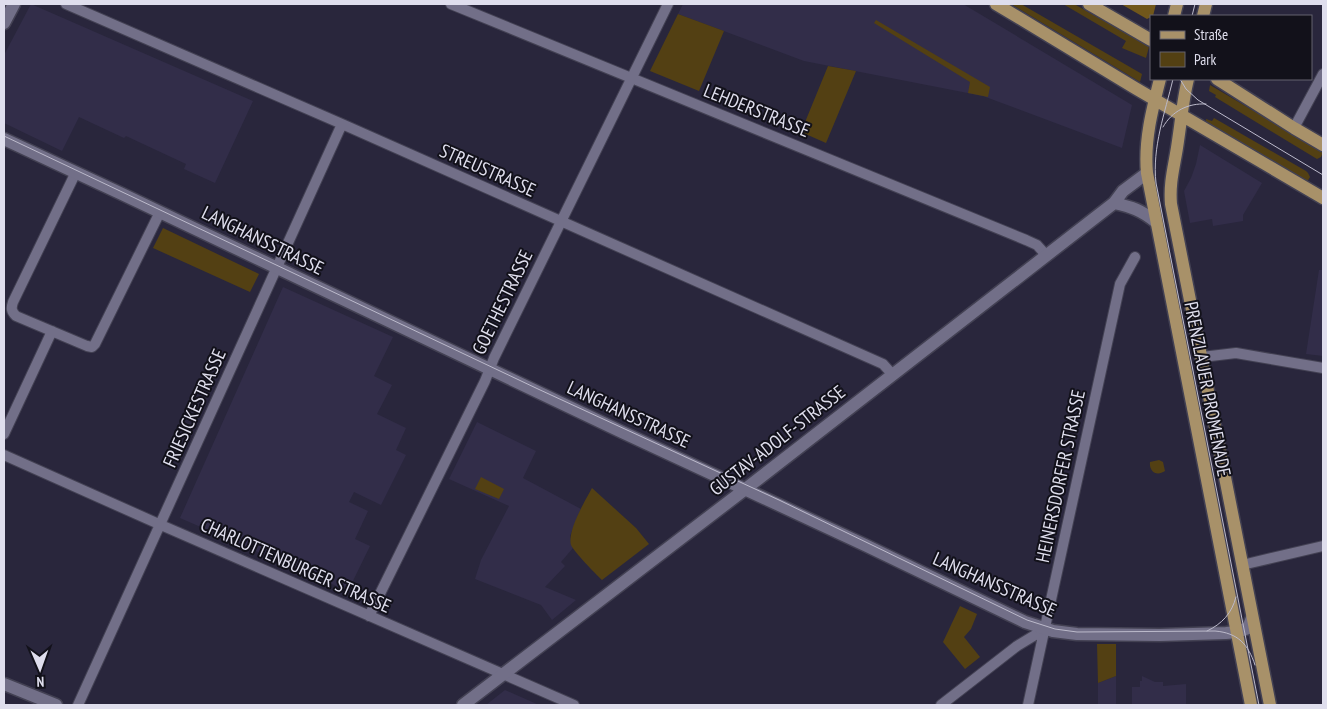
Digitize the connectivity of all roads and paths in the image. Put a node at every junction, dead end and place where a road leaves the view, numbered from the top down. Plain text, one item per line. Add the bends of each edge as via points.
1 (14, 4) edge
2 (66, 4) edge
3 (450, 4) edge
4 (668, 4) edge
5 (996, 4) edge
6 (1089, 4) edge
7 (4, 23) edge
8 (1150, 39) edge
9 (1323, 74) edge
10 (632, 78) junction
11 (1160, 80) edge
12 (1219, 80) edge
13 (1187, 84) edge
14 (1155, 99) junction
15 (1182, 115) junction
16 (342, 124) junction
17 (1294, 128) junction
18 (4, 139) edge
19 (1323, 145) edge
20 (76, 172) junction
21 (1147, 172) junction
22 (1323, 198) edge
23 (1114, 202) junction
24 (160, 212) junction
25 (561, 221) junction
26 (1156, 222) junction
27 (1046, 255) junction
28 (1135, 257) dead end
29 (277, 268) junction
30 (52, 331) junction
31 (1202, 357) junction
32 (1323, 368) edge
33 (490, 369) junction
34 (892, 374) junction
35 (4, 434) edge
36 (4, 455) edge
37 (744, 490) junction
38 (161, 525) junction
39 (1323, 546) edge
40 (1242, 564) junction
41 (369, 616) junction
42 (1252, 618) junction
43 (1044, 629) junction
44 (1237, 632) junction
45 (503, 674) junction
46 (4, 684) edge
47 (56, 705) edge
48 (78, 705) edge
49 (463, 705) edge
50 (574, 705) edge
51 (942, 705) edge
52 (1028, 705) edge
53 (1251, 705) edge
54 (1270, 705) edge

1 - 7 street
2 - 16 street, STREUSTRASSE
3 - 10 street, LEHDERSTRASSE
4 - 10 street, GOETHESTRASSE
5 - 14 main road
6 - 8 main road
9 - 17 street
10 - 25 street, GOETHESTRASSE
10 - 27 street, LEHDERSTRASSE via 1026,240 1037,245
11 - 14 main road, PRENZLAUER PROMENADE
12 - 17 main road
13 - 15 main road, PRENZLAUER PROMENADE
14 - 15 main road
14 - 21 main road, PRENZLAUER PROMENADE via 1147,138
15 - 22 main road
15 - 31 main road, PRENZLAUER PROMENADE via 1170,194
16 - 25 street, STREUSTRASSE
16 - 29 street, FRIESICKESTRASSE
17 - 19 main road
18 - 20 street, LANGHANSSTRASSE
20 - 24 street, LANGHANSSTRASSE
20 - 30 street via 11,308 16,316
21 - 23 street, GUSTAV-ADOLF-STRASSE
21 - 26 main road, PRENZLAUER PROMENADE
23 - 26 street via 1144,212
23 - 27 street, GUSTAV-ADOLF-STRASSE
24 - 29 street, LANGHANSSTRASSE
24 - 30 street via 95,344 86,346
25 - 33 street, GOETHESTRASSE
25 - 34 street, STREUSTRASSE via 883,364
26 - 44 main road, PRENZLAUER PROMENADE
27 - 34 street, GUSTAV-ADOLF-STRASSE
28 - 43 street, HEINERSDORFER STRASSE via 1120,284
29 - 33 street, LANGHANSSTRASSE
29 - 38 street, FRIESICKESTRASSE
30 - 35 street
31 - 32 street via 1236,353
31 - 40 main road, PRENZLAUER PROMENADE
33 - 37 street, LANGHANSSTRASSE
33 - 41 street, GOETHESTRASSE
34 - 37 street, GUSTAV-ADOLF-STRASSE
36 - 38 street, CHARLOTTENBURGER STRASSE
37 - 43 street, LANGHANSSTRASSE
37 - 45 street, GUSTAV-ADOLF-STRASSE
38 - 41 street, CHARLOTTENBURGER STRASSE
38 - 48 street, FRIESICKESTRASSE
39 - 40 street
40 - 42 main road, PRENZLAUER PROMENADE
41 - 45 street, CHARLOTTENBURGER STRASSE
42 - 44 street via 1248,628
42 - 54 main road, PRENZLAUER PROMENADE
43 - 44 street, LANGHANSSTRASSE via 1085,634
43 - 51 street
43 - 52 street, HEINERSDORFER STRASSE
44 - 53 main road, PRENZLAUER PROMENADE
45 - 49 street, GUSTAV-ADOLF-STRASSE
45 - 50 street, CHARLOTTENBURGER STRASSE
46 - 47 street

